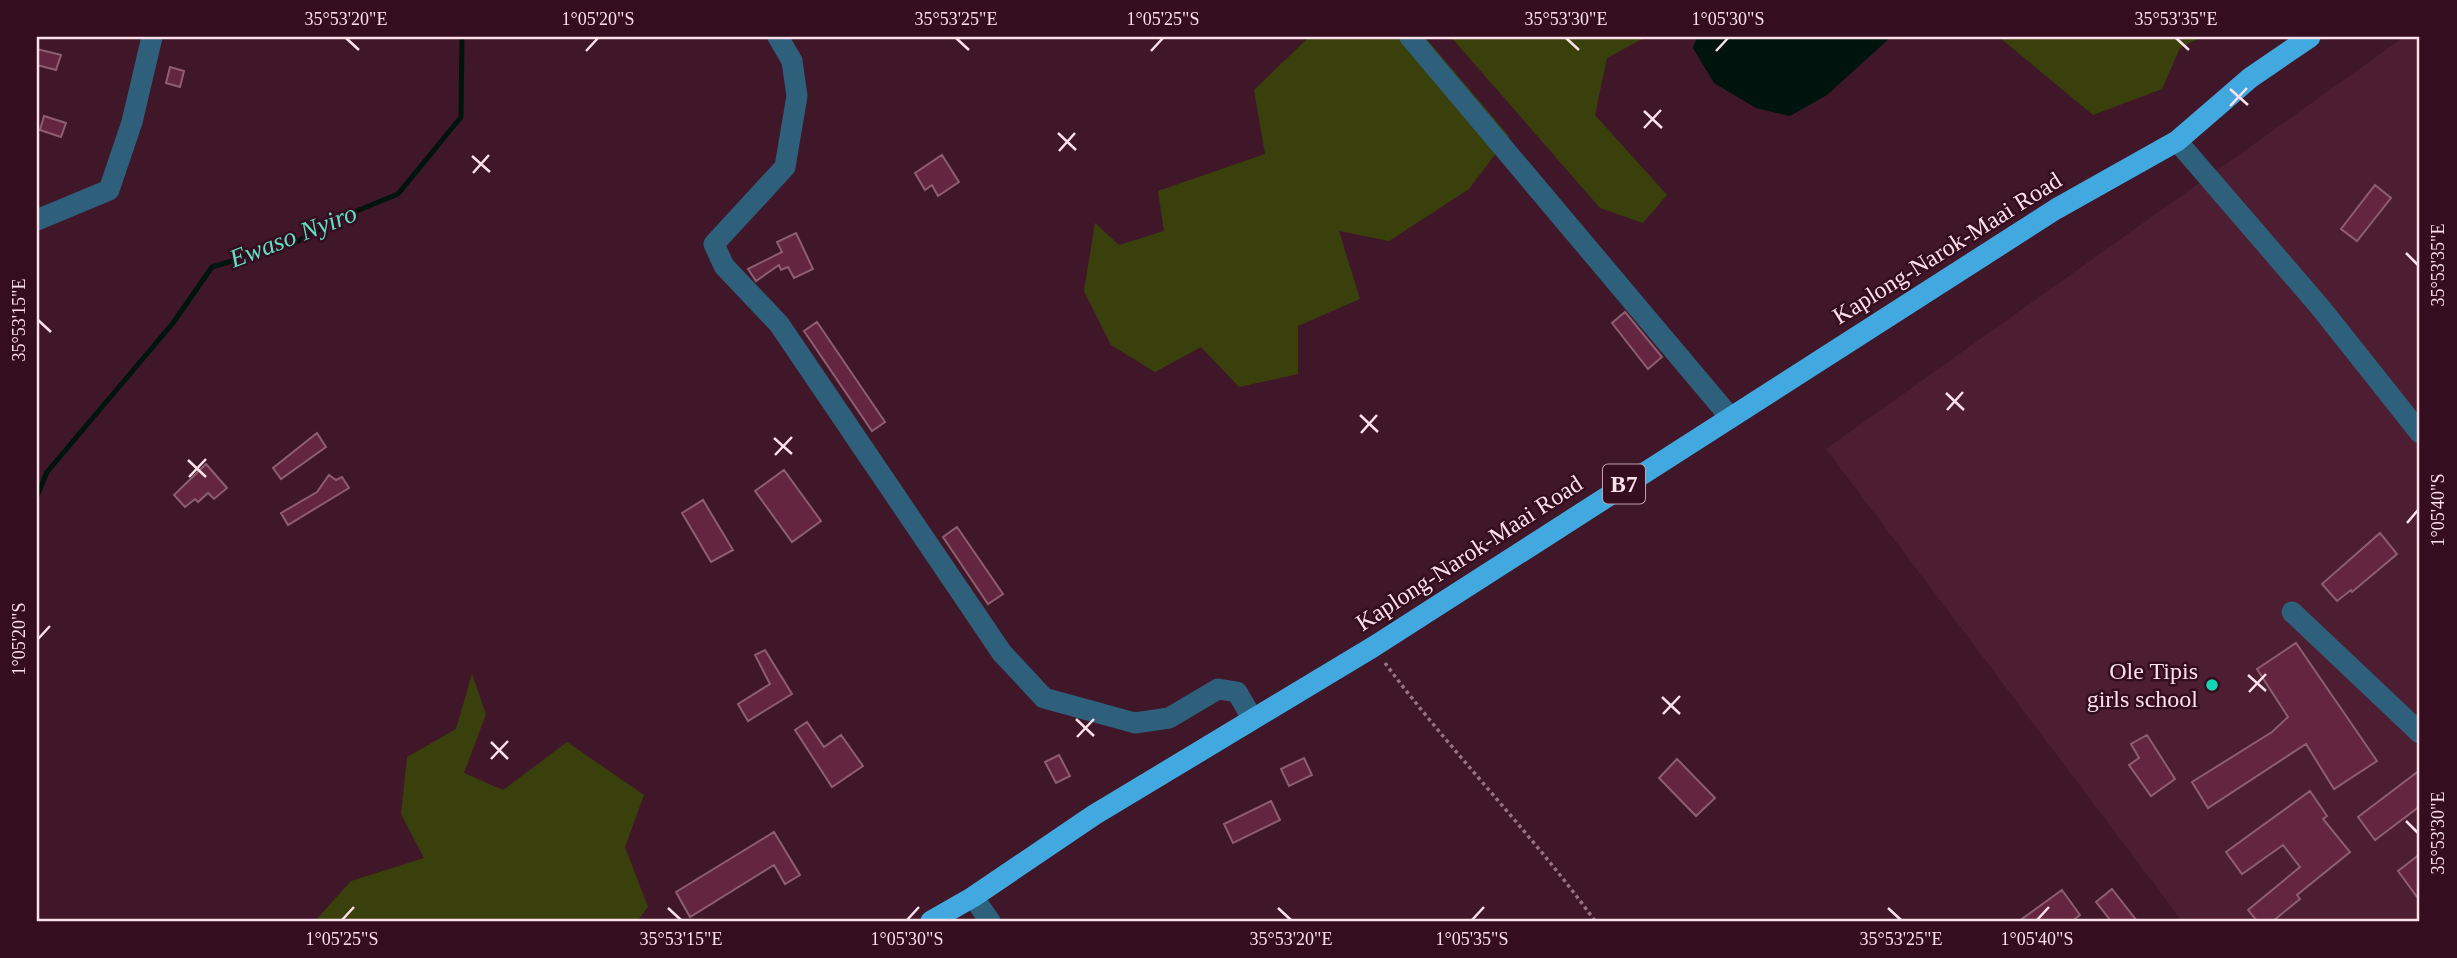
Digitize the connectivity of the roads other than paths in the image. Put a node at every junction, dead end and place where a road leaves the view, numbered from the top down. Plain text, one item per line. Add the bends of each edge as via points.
1 (152, 37) edge
2 (778, 37) edge
3 (1410, 37) edge
4 (2310, 37) edge
5 (2177, 141) junction
6 (37, 220) edge
7 (1730, 416) junction
8 (2420, 433) edge
9 (2292, 612) dead end
10 (1252, 718) junction
11 (2420, 733) edge
12 (973, 897) junction
13 (931, 921) edge
14 (990, 921) edge

1 - 6 street via 132,122 109,190
2 - 10 street via 792,61 797,96 785,167 714,243 724,266 779,324 1002,653 1044,698 1135,723 1169,718 1218,690 1237,692
3 - 7 street
4 - 5 highway, Kaplong-Narok-Maai Road / B7 via 2250,78
5 - 7 highway, Kaplong-Narok-Maai Road / B7 via 2056,209
5 - 8 street
7 - 10 highway, Kaplong-Narok-Maai Road / B7 via 1373,647
9 - 11 street
10 - 12 highway, Kaplong-Narok-Maai Road / B7 via 1094,815
12 - 13 highway, Kaplong-Narok-Maai Road / B7
12 - 14 street

